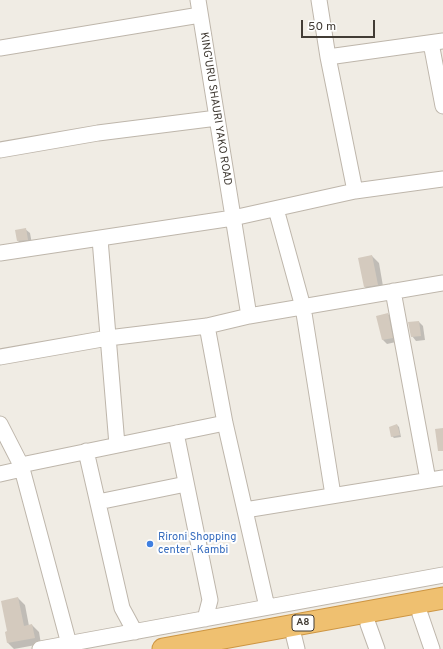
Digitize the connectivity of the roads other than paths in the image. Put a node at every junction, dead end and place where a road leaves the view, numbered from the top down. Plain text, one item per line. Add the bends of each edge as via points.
1 (198, 0) edge
2 (319, 0) edge
3 (200, 15) junction
4 (437, 42) edge
5 (0, 48) edge
6 (328, 57) junction
7 (443, 106) edge
8 (218, 118) junction
9 (0, 150) edge
10 (443, 179) edge
11 (355, 191) junction
12 (276, 209) junction
13 (233, 218) junction
14 (100, 239) junction
15 (0, 253) edge
16 (443, 283) edge
17 (392, 291) junction
18 (303, 307) junction
19 (249, 316) junction
20 (207, 326) junction
21 (108, 338) junction
22 (0, 357) edge
23 (225, 423) junction
24 (0, 424) edge
25 (176, 433) junction
26 (117, 445) junction
27 (86, 451) junction
28 (22, 467) junction
29 (0, 474) edge
30 (443, 478) edge
31 (428, 480) junction
32 (186, 484) junction
33 (333, 495) junction
34 (98, 502) junction
35 (245, 510) junction
36 (443, 575) edge
37 (443, 598) edge
38 (267, 608) junction
39 (443, 610) edge
40 (420, 614) junction
41 (205, 619) junction
42 (368, 624) junction
43 (135, 632) junction
44 (296, 643) edge
45 (69, 644) junction
46 (40, 649) edge
47 (163, 649) edge
48 (232, 649) edge
49 (377, 649) edge
50 (432, 649) edge

1 - 3 street, KING'URU SHAURI YAKO ROAD
2 - 6 street
3 - 5 street
3 - 8 street, KING'URU SHAURI YAKO ROAD
4 - 6 street
4 - 7 street
6 - 11 street
8 - 9 street via 98,133
8 - 13 street, KING'URU SHAURI YAKO ROAD
10 - 11 street
11 - 12 street
12 - 13 street
12 - 18 street
13 - 14 street
13 - 19 street, KING'URU SHAURI YAKO ROAD
14 - 15 street
14 - 21 street
16 - 17 street
17 - 18 street
17 - 31 street
18 - 19 street
18 - 33 street
19 - 20 street
20 - 21 street
20 - 23 street
21 - 22 street
21 - 26 street
23 - 25 street
23 - 35 street
24 - 28 street
25 - 26 street
25 - 32 street
26 - 27 street
27 - 28 street
27 - 34 street
28 - 29 street
28 - 45 street
30 - 31 street
31 - 33 street
32 - 34 street
32 - 41 street via 210,600
33 - 35 street
34 - 43 street via 122,608
35 - 38 street
36 - 38 street
37 - 47 highway, A8
38 - 41 street
39 - 40 highway, A8
40 - 42 highway, A8
40 - 50 street
41 - 43 street
42 - 44 highway, A8
42 - 49 street
43 - 45 street
44 - 48 highway, A8
45 - 46 street

